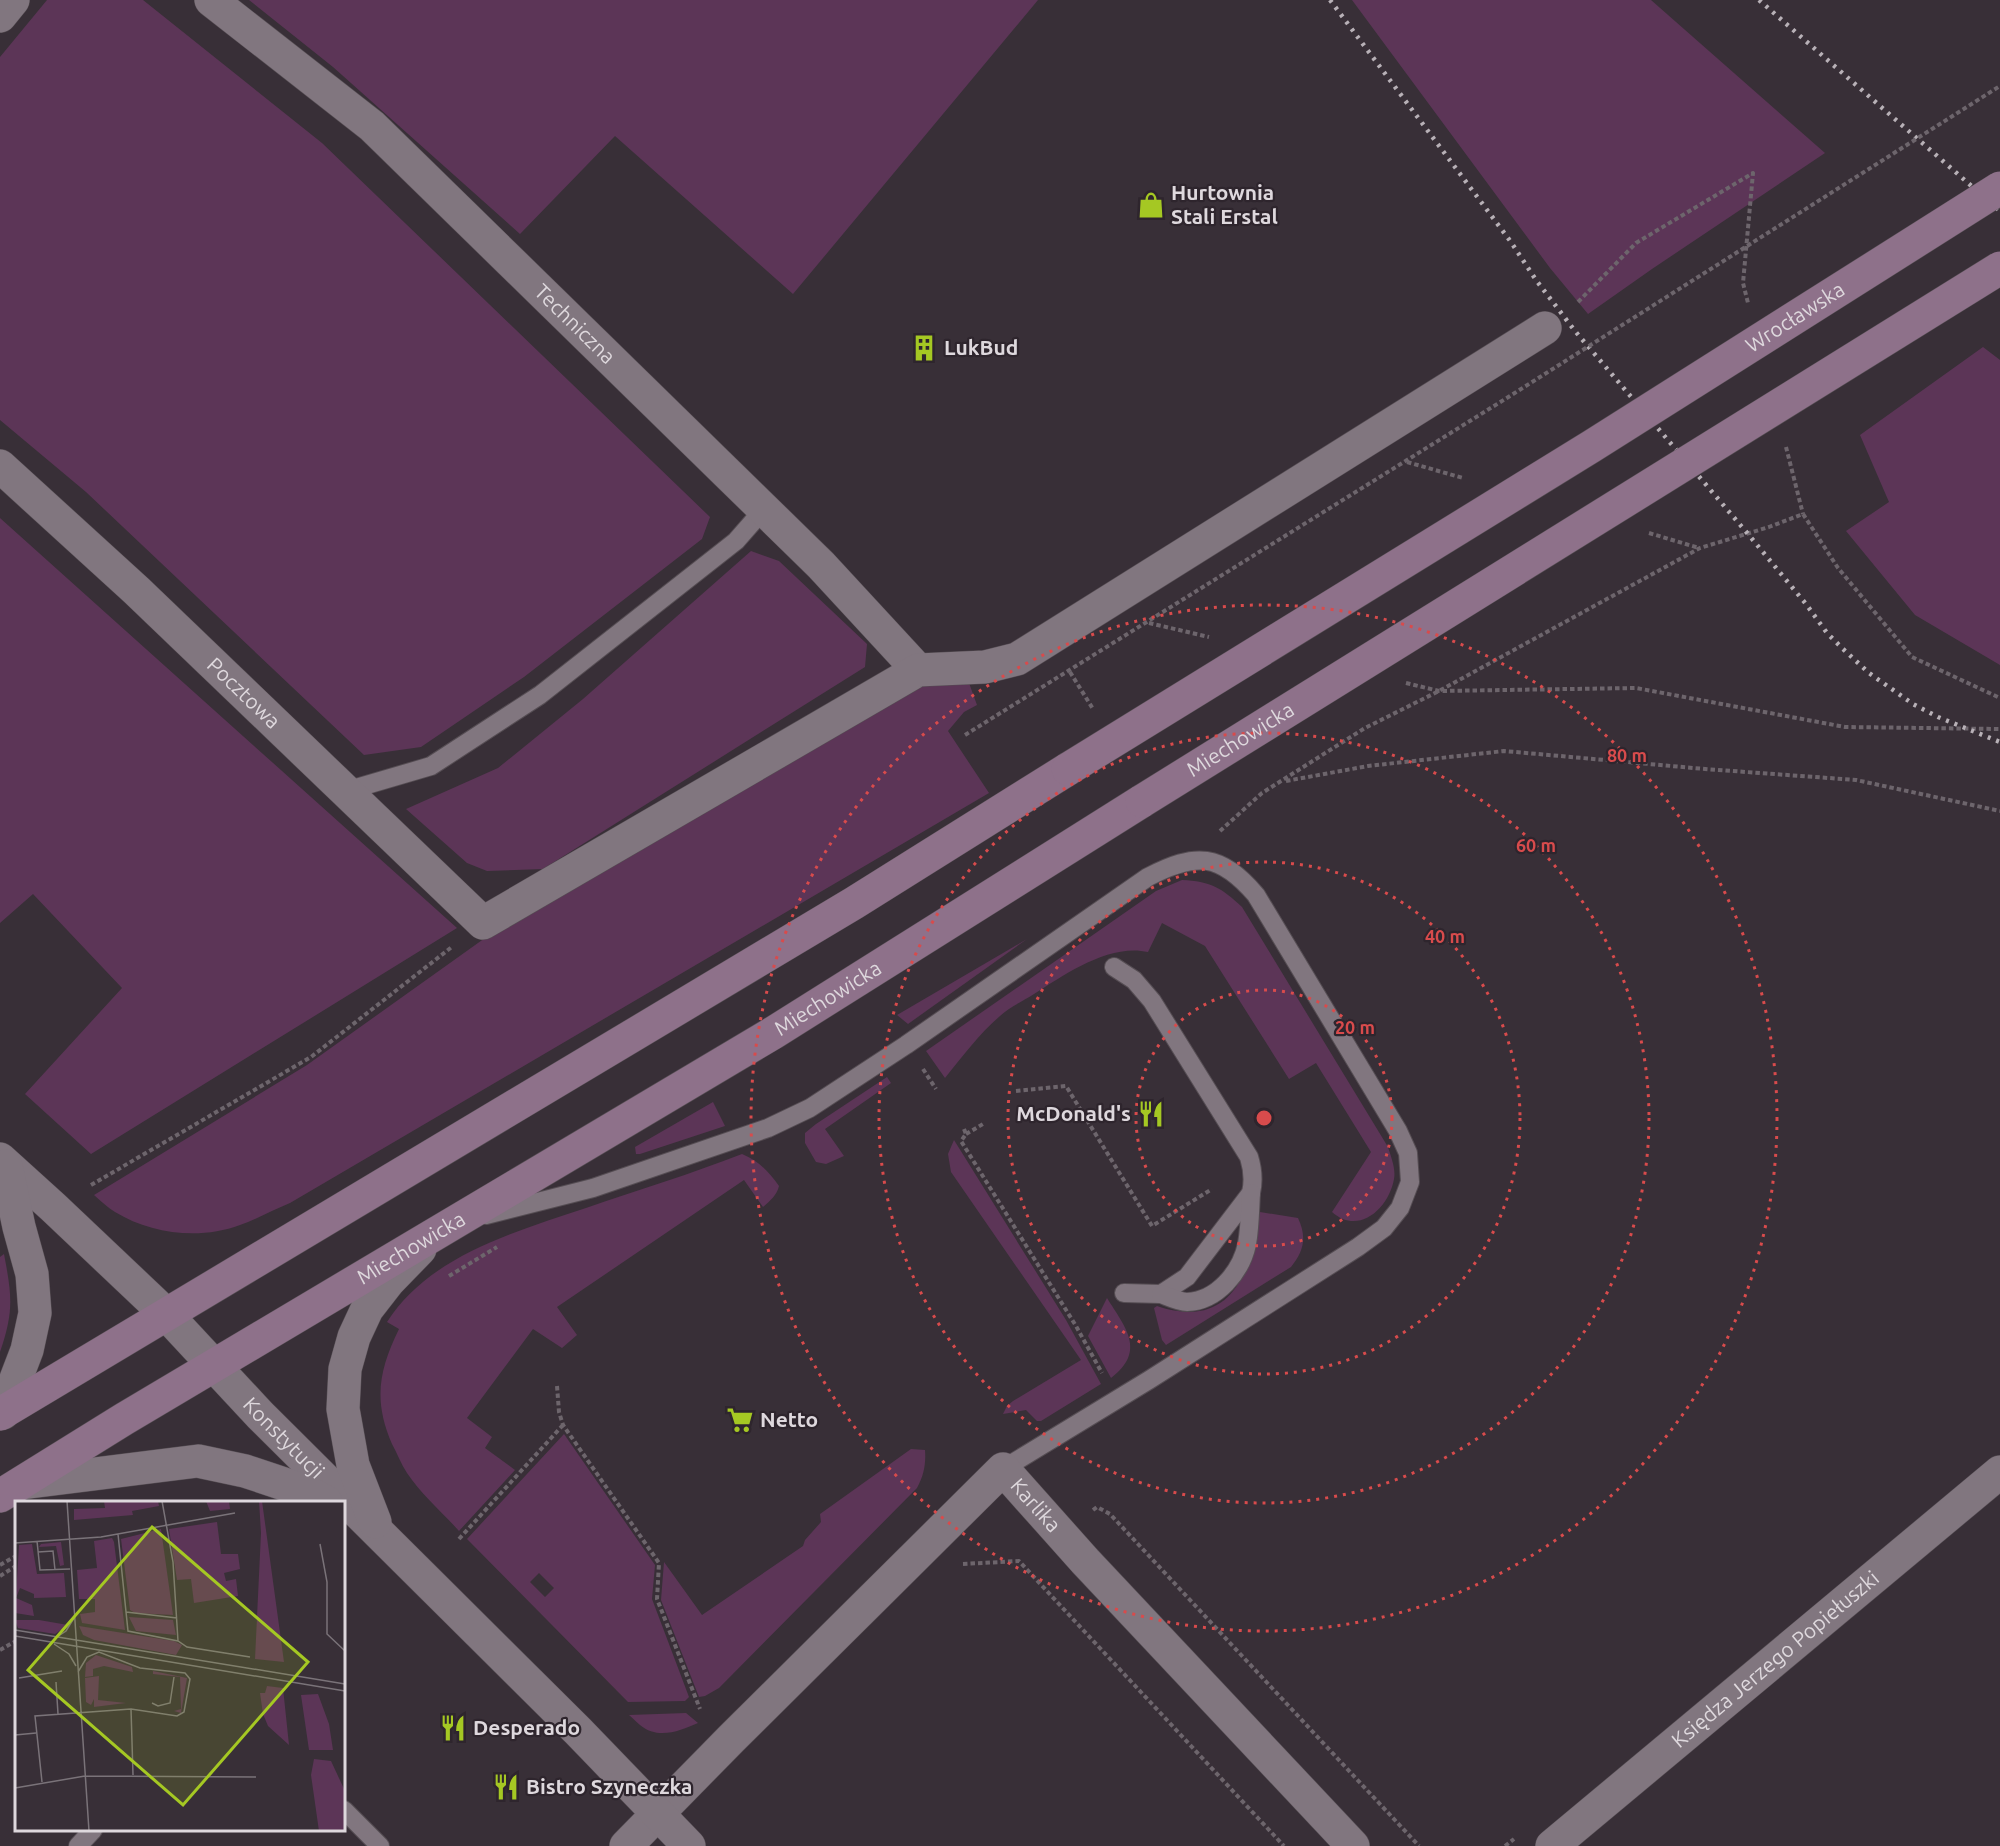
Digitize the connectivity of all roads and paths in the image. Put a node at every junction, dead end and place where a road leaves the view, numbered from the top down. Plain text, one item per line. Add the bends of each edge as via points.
1 (13, 0) edge
2 (211, 0) edge
3 (0, 16) edge
4 (2000, 86) edge
5 (2000, 188) edge
6 (2000, 268) edge
7 (1578, 302) dead end
8 (1749, 306) dead end
9 (1545, 328) dead end
10 (1785, 445) dead end
11 (0, 466) edge
12 (764, 509) junction
13 (1803, 514) junction
14 (918, 670) junction
15 (1439, 692) junction
16 (2000, 698) edge
17 (2000, 729) edge
18 (965, 735) dead end
19 (1282, 782) junction
20 (346, 791) junction
21 (2000, 811) edge
22 (1187, 861) junction
23 (483, 923) junction
24 (1114, 967) dead end
25 (922, 1069) dead end
26 (936, 1089) dead end
27 (1016, 1091) dead end
28 (983, 1124) dead end
29 (3, 1163) edge
30 (1253, 1169) junction
31 (91, 1185) dead end
32 (1251, 1193) junction
33 (440, 1232) junction
34 (506, 1241) dead end
35 (447, 1277) dead end
36 (1124, 1293) dead end
37 (1161, 1294) junction
38 (166, 1314) junction
39 (215, 1367) junction
40 (1106, 1382) dead end
41 (557, 1386) dead end
42 (2, 1414) edge
43 (563, 1425) junction
44 (1003, 1469) junction
45 (2000, 1472) edge
46 (11, 1490) edge
47 (323, 1501) edge
48 (1097, 1507) dead end
49 (345, 1513) edge
50 (379, 1532) junction
51 (459, 1539) dead end
52 (15, 1557) edge
53 (959, 1564) dead end
54 (0, 1565) edge
55 (15, 1567) edge
56 (0, 1576) edge
57 (15, 1642) edge
58 (0, 1650) edge
59 (700, 1709) dead end
60 (345, 1811) edge
61 (658, 1815) junction
62 (92, 1831) edge
63 (78, 1846) edge
64 (380, 1846) edge
65 (627, 1846) edge
66 (689, 1846) edge
67 (1284, 1846) edge
68 (1353, 1846) edge
69 (1419, 1846) edge
70 (1552, 1846) edge

1 - 3 street
2 - 12 street, Techniczna via 372,126
4 - 18 path, bridge
5 - 38 main road, Wrocławska, bridge via 854,903
6 - 33 main road, Miechowicka, bridge via 773,1033
7 - 8 path via 1636,243 1753,173 1743,283
9 - 14 street via 1017,659 985,667
10 - 13 path
11 - 20 street, Pocztowa
12 - 14 street, Techniczna
12 - 20 lane via 736,541 540,694 431,766
13 - 15 path via 1700,548
13 - 16 path via 1838,568 1912,657
14 - 23 street
15 - 17 path via 1636,688 1845,727
15 - 19 path via 1365,728
19 - 21 path via 1368,766 1504,751 1856,780
19 - 22 path via 1262,793
20 - 23 street, Pocztowa
22 - 33 lane via 1149,877 810,1108 768,1128 592,1188 483,1216
22 - 44 lane via 1206,860 1225,866 1256,896 1398,1131 1408,1153 1410,1182 1400,1208 1384,1228
23 - 31 path via 311,1057
24 - 30 lane via 1134,980 1152,1001
25 - 26 path
27 - 30 path via 1066,1086 1152,1226 1239,1173
28 - 40 path via 965,1132 961,1141 1076,1326
29 - 38 street, Konstytucji
29 - 42 street via 32,1274 35,1313 27,1350
30 - 32 lane
32 - 37 lane via 1187,1278
32 - 37 lane via 1246,1246 1235,1272 1221,1288 1202,1300 1185,1302
33 - 39 main road, Miechowicka
33 - 50 street via 410,1257 367,1309 345,1369 343,1409 353,1465
34 - 35 path
36 - 37 lane
38 - 39 street, Konstytucji
38 - 42 main road
39 - 46 main road, Miechowicka
39 - 50 street, Konstytucji
41 - 43 path
43 - 51 path
43 - 59 path via 659,1563 657,1599
44 - 61 street, Karlika
44 - 68 street, Karlika
45 - 70 street, Księdza Jerzego Popiełuszki
46 - 47 street via 198,1461 245,1471 308,1492
48 - 69 path via 1110,1514
49 - 50 street
50 - 61 street, Konstytucji
52 - 54 path
53 - 67 path via 1019,1561
55 - 56 path
57 - 58 path
60 - 64 lane
61 - 65 street, Karlika
61 - 66 street, Konstytucji
62 - 63 lane

